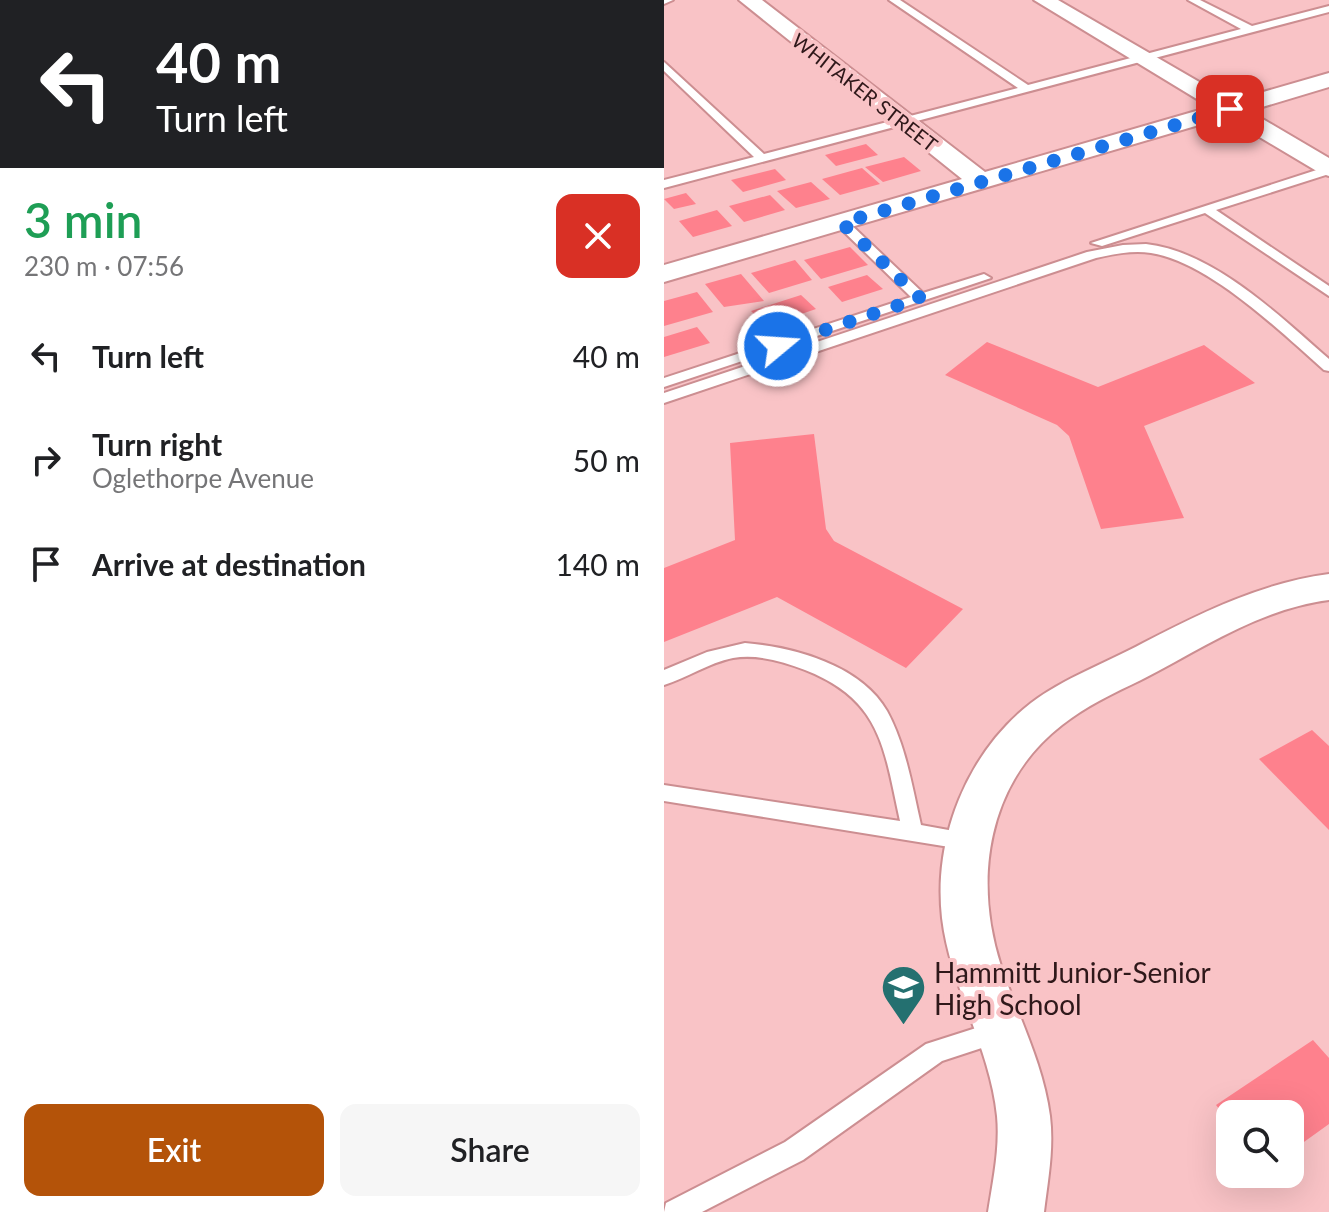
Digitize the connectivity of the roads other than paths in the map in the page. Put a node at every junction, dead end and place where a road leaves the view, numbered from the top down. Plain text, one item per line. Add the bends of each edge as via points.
1 (749, 0) edge
2 (894, 0) edge
3 (1044, 0) edge
4 (1193, 0) edge
5 (1329, 9) edge
6 (1251, 30) junction
7 (1144, 59) junction
8 (664, 65) edge
9 (1329, 80) edge
10 (1027, 89) junction
11 (1230, 109) junction
12 (902, 122) junction
13 (763, 159) junction
14 (1329, 169) edge
15 (982, 182) junction
16 (664, 184) edge
17 (1207, 209) junction
18 (842, 223) junction
19 (669, 266) edge
20 (1329, 292) edge
21 (920, 298) junction
22 (1329, 367) edge
23 (664, 383) edge
24 (664, 398) edge
25 (1329, 587) edge
26 (664, 678) edge
27 (664, 793) edge
28 (912, 830) junction
29 (968, 841) junction
30 (1001, 1031) junction
31 (675, 1212) edge
32 (1016, 1212) edge

1 - 12 street, WHITAKER STREET
2 - 10 lane
3 - 7 street
4 - 6 lane
5 - 6 lane
6 - 7 lane
7 - 10 lane
7 - 11 street
8 - 13 lane
9 - 11 street
10 - 12 lane
11 - 14 street
11 - 15 street
12 - 13 lane
12 - 15 street, WHITAKER STREET
13 - 16 lane
14 - 17 lane
15 - 18 street
17 - 20 lane
17 - 21 lane
18 - 19 street
18 - 21 lane
21 - 23 lane
22 - 24 lane via 1195,264 1136,248 1092,255
25 - 29 street via 1285,593 1045,714 994,773
26 - 28 lane via 745,650 815,665 848,684 876,709 888,734
27 - 28 lane
28 - 29 lane
29 - 30 street via 962,870 966,924
30 - 31 lane via 935,1052 794,1151
30 - 32 street via 1022,1105 1025,1144

